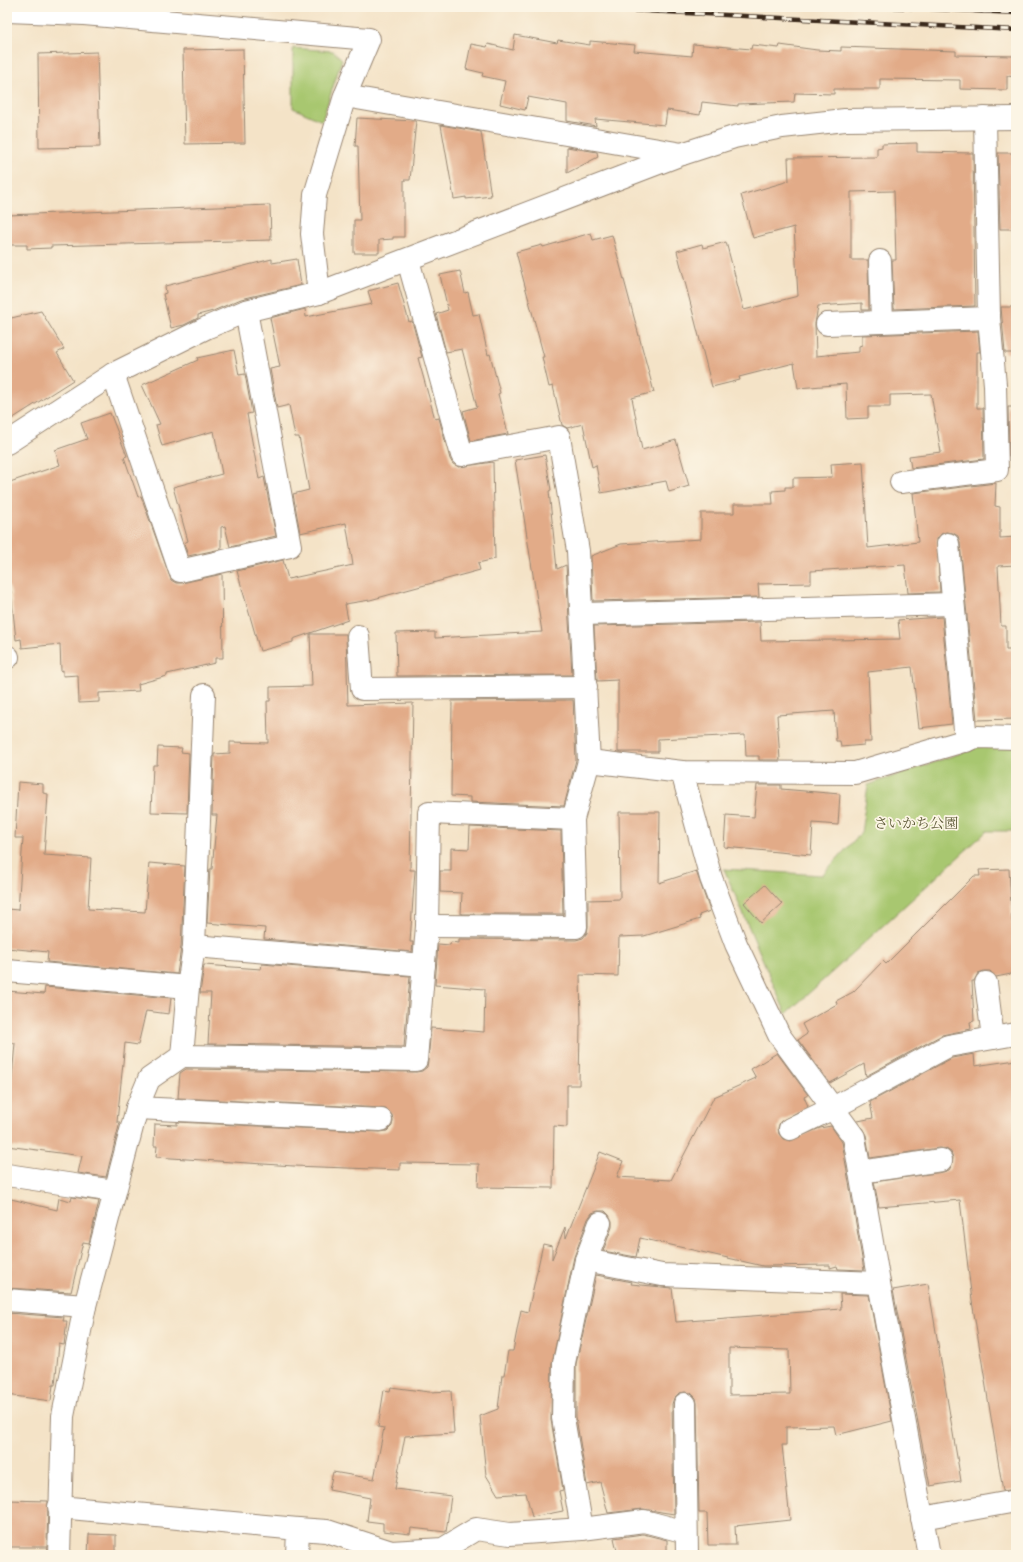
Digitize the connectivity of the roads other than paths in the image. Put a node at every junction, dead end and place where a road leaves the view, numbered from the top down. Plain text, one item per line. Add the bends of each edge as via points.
1 (7, 10) edge
2 (344, 96) junction
3 (986, 118) junction
4 (1016, 118) edge
5 (682, 154) junction
6 (408, 260) junction
7 (880, 261) dead end
8 (320, 293) junction
9 (246, 311) junction
10 (989, 318) junction
11 (882, 322) junction
12 (827, 324) dead end
13 (113, 374) junction
14 (7, 443) edge
15 (901, 482) dead end
16 (948, 544) dead end
17 (952, 604) junction
18 (582, 614) junction
19 (358, 636) dead end
20 (586, 687) junction
21 (204, 695) dead end
22 (1016, 738) edge
23 (966, 741) junction
24 (589, 761) junction
25 (682, 772) junction
26 (573, 819) junction
27 (427, 926) junction
28 (194, 946) junction
29 (424, 965) junction
30 (7, 971) edge
31 (986, 983) dead end
32 (188, 987) junction
33 (1016, 1034) edge
34 (993, 1038) junction
35 (182, 1056) junction
36 (137, 1108) junction
37 (834, 1108) junction
38 (381, 1120) dead end
39 (790, 1129) dead end
40 (941, 1160) dead end
41 (860, 1172) junction
42 (7, 1175) edge
43 (114, 1191) junction
44 (600, 1223) dead end
45 (586, 1260) junction
46 (879, 1284) junction
47 (7, 1300) edge
48 (85, 1306) junction
49 (685, 1404) dead end
50 (1016, 1501) edge
51 (59, 1507) junction
52 (922, 1518) junction
53 (298, 1529) junction
54 (582, 1529) junction
55 (686, 1532) junction
56 (59, 1555) edge
57 (297, 1555) edge
58 (687, 1555) edge
59 (929, 1555) edge

1 - 2 street via 84,14 368,39
2 - 5 street
2 - 8 street via 315,194 312,234
3 - 4 street
3 - 5 street via 845,120 782,127 734,137
3 - 10 street
5 - 6 street
6 - 8 street
6 - 18 street via 462,455 559,437 578,551
7 - 11 street
8 - 9 street
9 - 13 street
9 - 13 street via 290,546 180,571
10 - 11 street
10 - 15 street via 995,385 996,470
11 - 12 street
13 - 14 street
16 - 17 street
17 - 18 street
17 - 23 street
18 - 20 street
19 - 20 street via 362,689
20 - 24 street
21 - 28 street
22 - 23 street via 977,737
23 - 25 street via 855,773
24 - 25 street
24 - 26 street
25 - 37 street via 711,878 736,944 779,1035
26 - 27 street via 576,927
26 - 27 street via 429,812
27 - 29 street
28 - 29 street
28 - 32 street
29 - 35 street via 416,1060
30 - 32 street
31 - 34 street
32 - 35 street
33 - 34 street
34 - 37 street via 948,1046
35 - 36 street via 149,1079
36 - 38 street
36 - 43 street
37 - 39 street
37 - 41 street via 854,1137
40 - 41 street
41 - 46 street
42 - 43 street
43 - 48 street
44 - 45 street
45 - 46 street via 662,1275
45 - 54 street via 564,1363 563,1418
46 - 52 street
47 - 48 street
48 - 51 street via 63,1416
49 - 55 street
50 - 52 street
51 - 53 street
51 - 56 street
52 - 59 street
53 - 54 street via 327,1530 391,1552 443,1549 476,1529 510,1534
53 - 57 street
54 - 55 street via 644,1521
55 - 58 street

